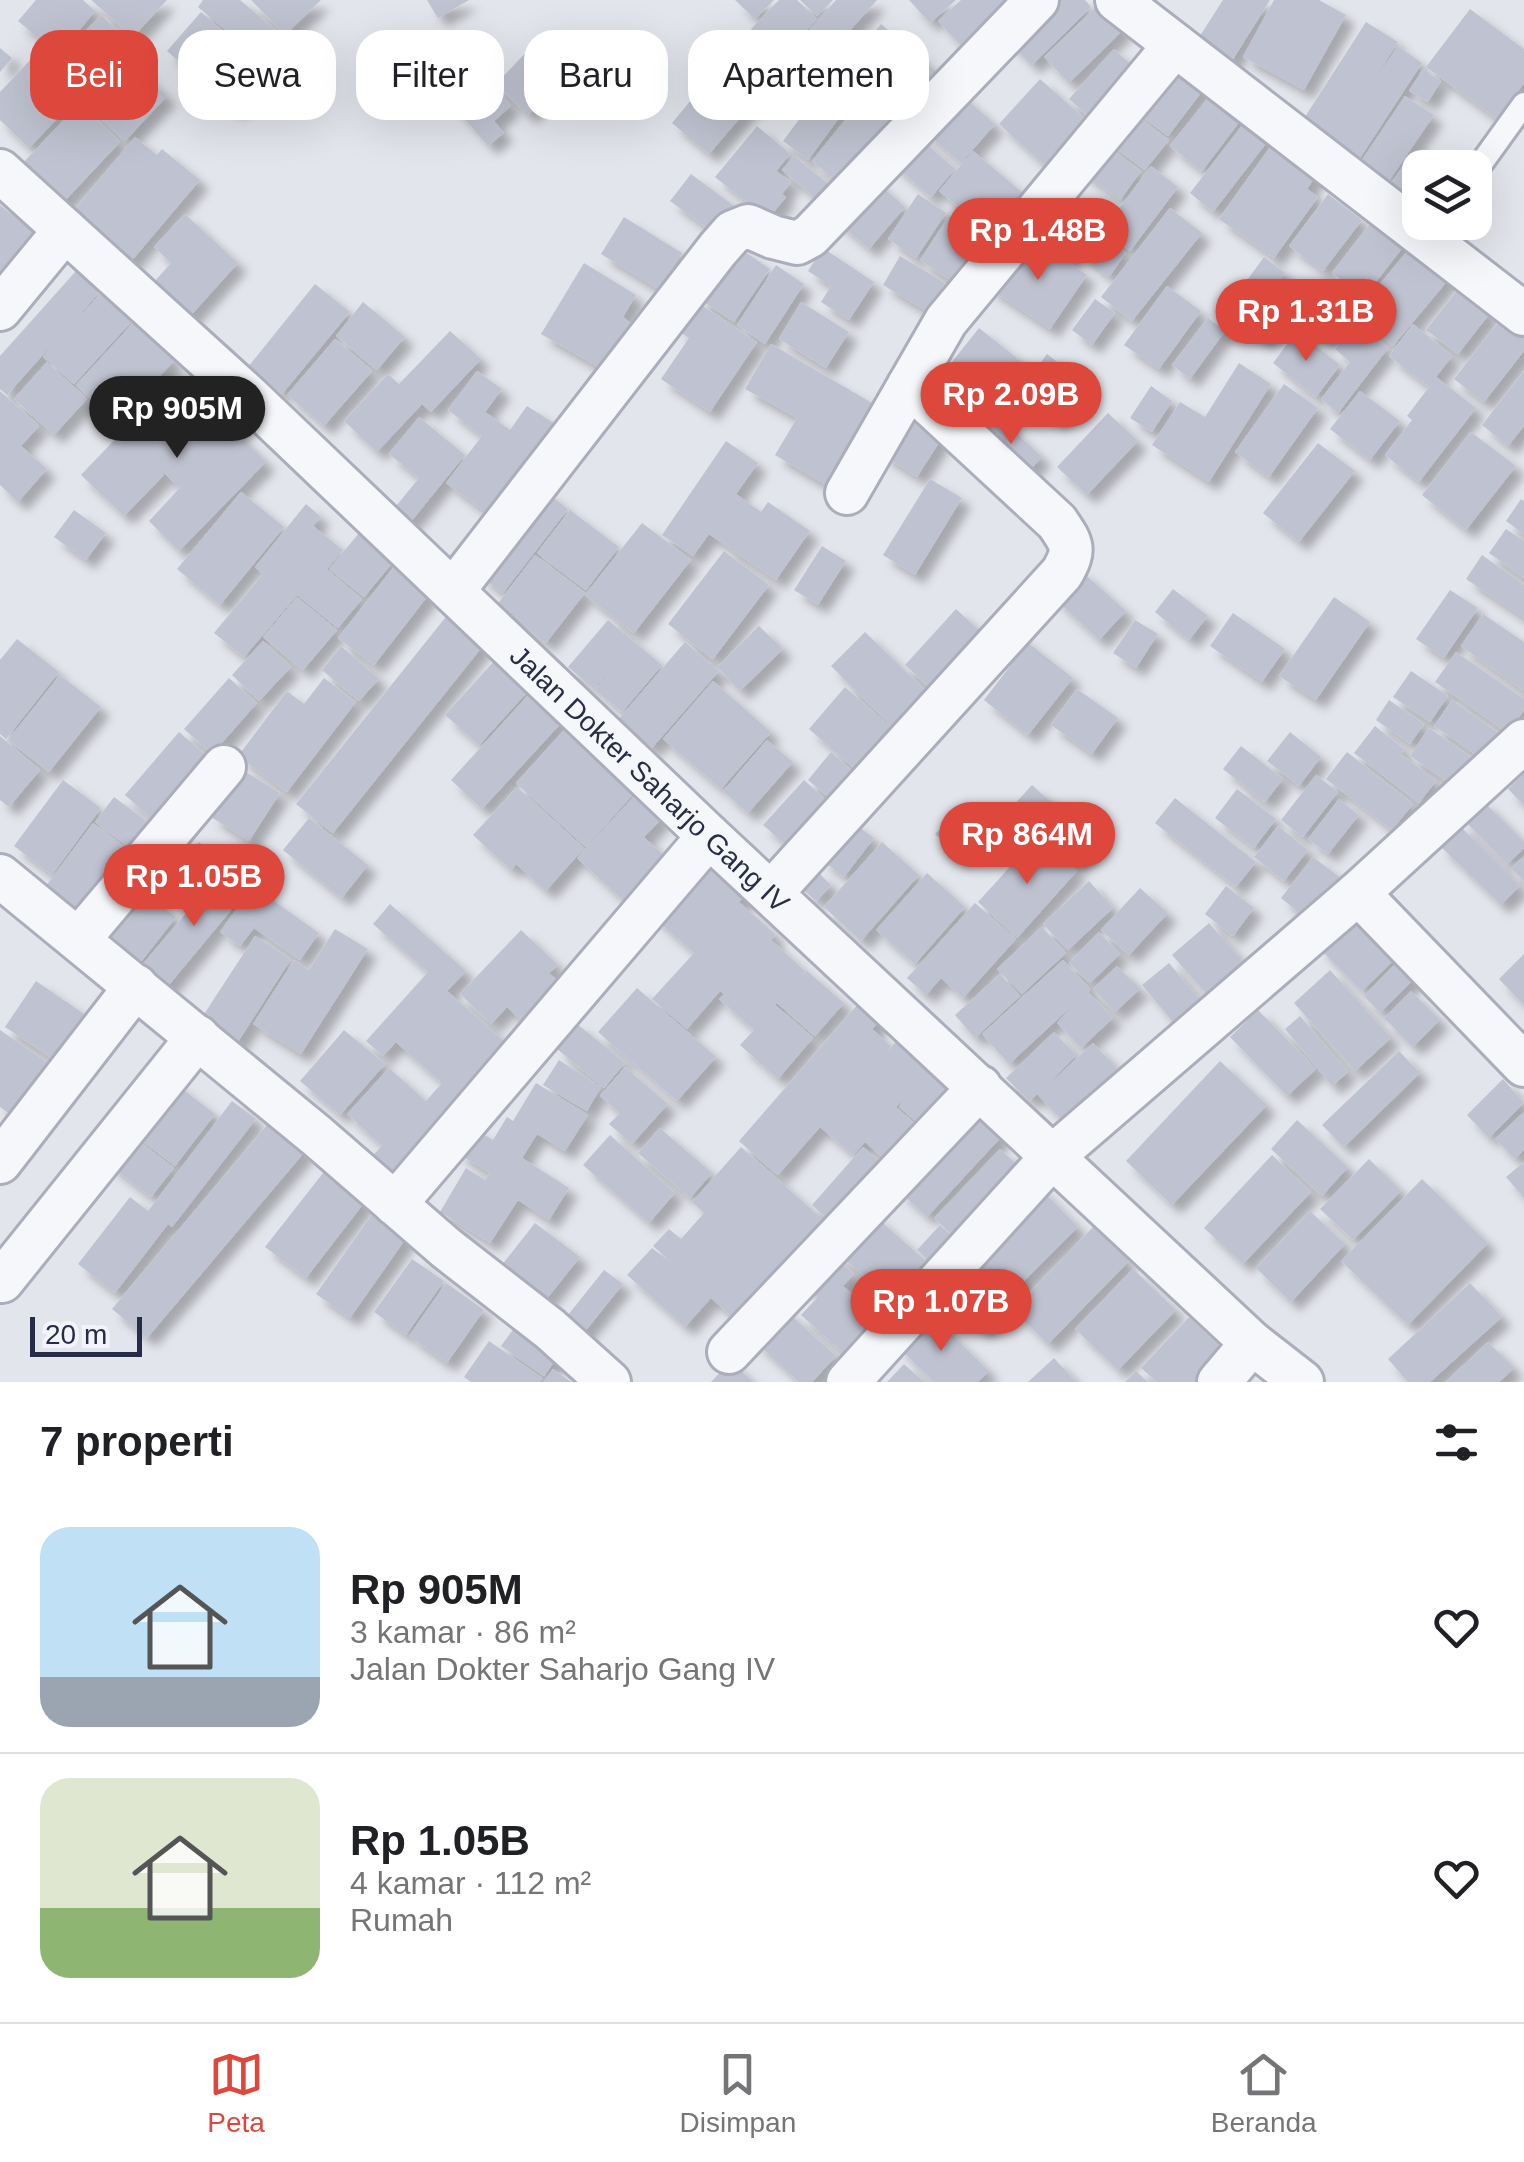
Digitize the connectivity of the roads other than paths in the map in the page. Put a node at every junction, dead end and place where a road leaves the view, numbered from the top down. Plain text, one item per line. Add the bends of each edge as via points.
1 (1037, 0) edge
2 (1117, 0) edge
3 (1175, 45) junction
4 (1524, 104) edge
5 (1491, 150) edge
6 (0, 171) edge
7 (1402, 209) edge
8 (65, 230) junction
9 (1443, 240) edge
10 (0, 309) edge
11 (1524, 314) edge
12 (909, 385) junction
13 (847, 493) dead end
14 (453, 591) junction
15 (1524, 741) edge
16 (224, 767) dead end
17 (709, 836) junction
18 (0, 876) edge
19 (1358, 892) junction
20 (770, 893) junction
21 (79, 939) junction
22 (136, 986) junction
23 (198, 1038) junction
24 (1524, 1065) edge
25 (980, 1086) junction
26 (1053, 1156) junction
27 (0, 1162) edge
28 (395, 1204) junction
29 (2, 1281) dead end
30 (1252, 1343) junction
31 (728, 1352) dead end
32 (609, 1382) edge
33 (848, 1382) edge
34 (1219, 1382) edge
35 (1302, 1382) edge

1 - 14 street via 810,236 796,243 748,226 733,232
2 - 3 street
3 - 7 street
3 - 12 street via 946,321
4 - 5 lane
6 - 8 street, Jalan Dokter Saharjo Gang IV
8 - 10 street
8 - 14 street, Jalan Dokter Saharjo Gang IV
9 - 11 street
12 - 13 street
12 - 20 street via 1057,522 1072,557
14 - 17 street, Jalan Dokter Saharjo Gang IV
15 - 19 street
16 - 21 street
17 - 20 street, Jalan Dokter Saharjo Gang IV
17 - 28 street
18 - 21 street
19 - 24 street
19 - 26 street
20 - 25 street, Jalan Dokter Saharjo Gang IV
21 - 22 street
22 - 23 street
22 - 27 street
23 - 28 street
23 - 29 street
25 - 26 street, Jalan Dokter Saharjo Gang IV
25 - 31 street
26 - 30 street, Jalan Dokter Saharjo Gang IV
26 - 33 street
28 - 32 street
30 - 34 street
30 - 35 street, Jalan Dokter Saharjo Gang IV

